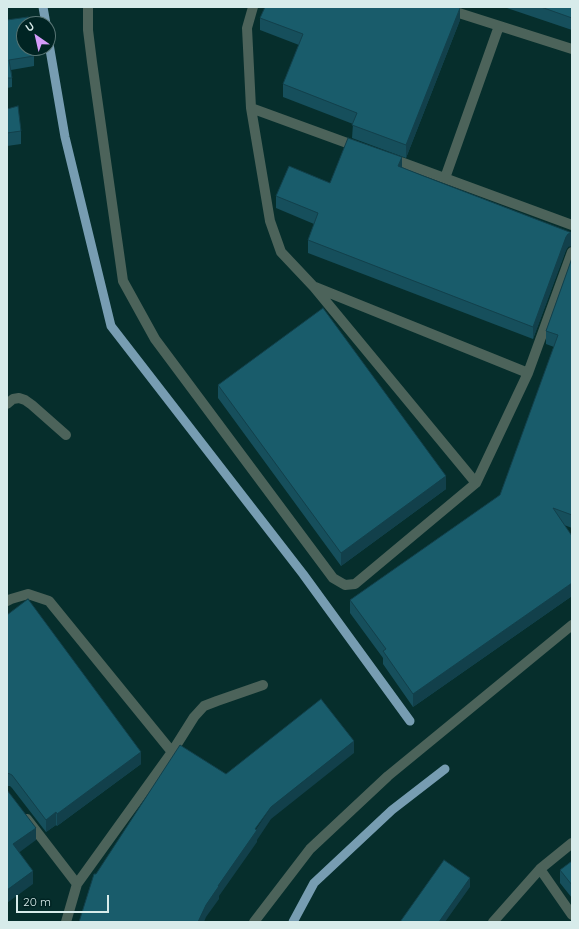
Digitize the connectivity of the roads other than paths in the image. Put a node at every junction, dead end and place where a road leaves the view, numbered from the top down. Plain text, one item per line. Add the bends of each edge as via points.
1 (88, 7) edge
2 (253, 7) edge
3 (440, 7) edge
4 (500, 26) junction
5 (572, 48) edge
6 (251, 108) junction
7 (445, 178) junction
8 (572, 225) edge
9 (572, 252) edge
10 (314, 287) junction
11 (528, 373) junction
12 (7, 404) edge
13 (66, 435) dead end
14 (476, 483) junction
15 (7, 601) edge
16 (572, 625) edge
17 (263, 685) dead end
18 (172, 752) junction
19 (21, 811) edge
20 (572, 843) edge
21 (540, 869) junction
22 (77, 884) junction
23 (572, 915) edge
24 (66, 922) edge
25 (254, 922) edge
26 (493, 922) edge

1 - 14 street via 92,62 123,280 155,339 333,578 345,585 354,584
2 - 6 street via 247,28
3 - 4 street
4 - 5 street
4 - 7 street
6 - 7 street
6 - 10 street via 274,234 281,252
7 - 8 street
9 - 11 street
10 - 11 street
10 - 14 street
11 - 14 street
12 - 13 street via 13,399 25,400
15 - 18 street via 28,594 49,601
16 - 25 street via 388,776 310,849
17 - 18 street via 204,706
18 - 22 street
19 - 22 street
20 - 21 street
21 - 23 street
21 - 26 street
22 - 24 street

